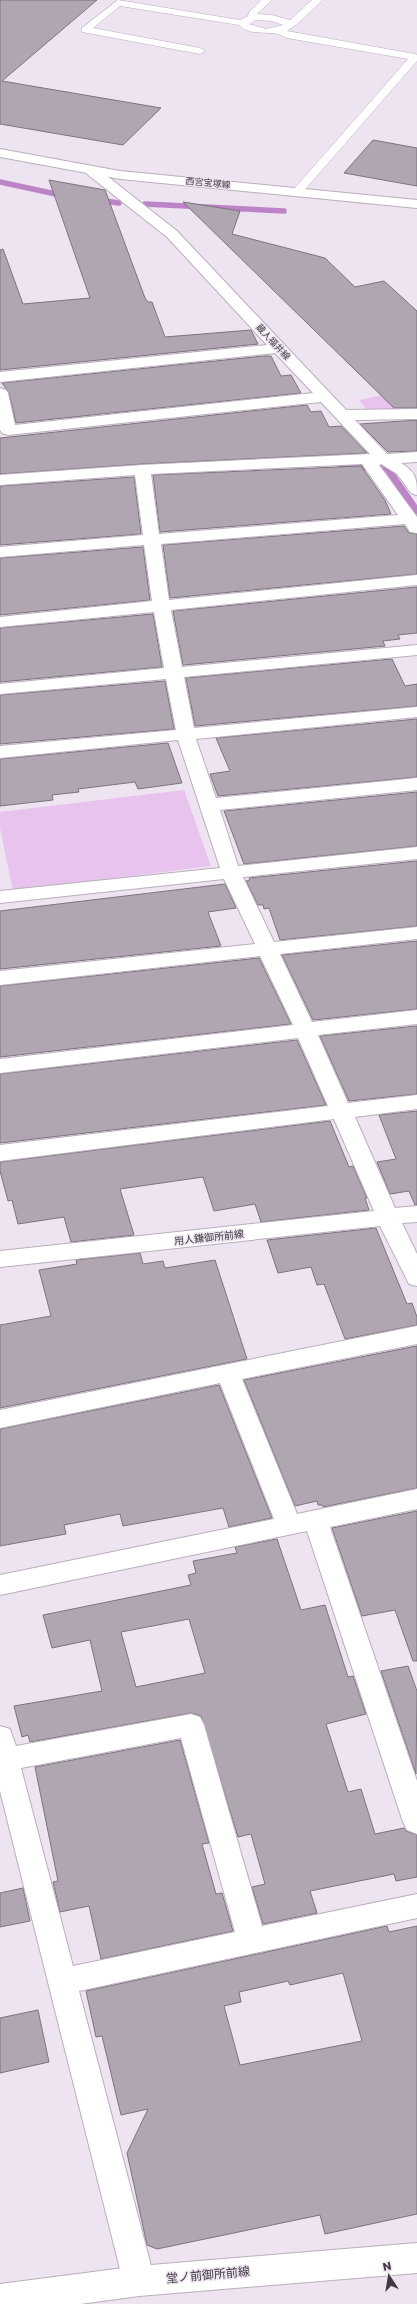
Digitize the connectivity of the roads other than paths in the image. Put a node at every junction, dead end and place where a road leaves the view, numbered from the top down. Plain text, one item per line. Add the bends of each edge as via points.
1 (267, 0) edge
2 (318, 0) edge
3 (254, 17) junction
4 (243, 23) junction
5 (288, 24) junction
6 (279, 31) junction
7 (200, 51) dead end
8 (0, 153) edge
9 (92, 171) junction
10 (298, 191) junction
11 (417, 204) edge
12 (278, 348) junction
13 (0, 377) edge
14 (0, 393) edge
15 (324, 397) junction
16 (417, 414) edge
17 (341, 415) junction
18 (417, 457) edge
19 (375, 463) junction
20 (142, 470) junction
21 (0, 480) edge
22 (417, 490) edge
23 (414, 524) edge
24 (152, 540) junction
25 (0, 552) edge
26 (417, 580) edge
27 (161, 605) junction
28 (0, 622) edge
29 (417, 650) edge
30 (174, 673) junction
31 (0, 689) edge
32 (417, 712) edge
33 (186, 735) junction
34 (0, 752) edge
35 (417, 784) edge
36 (208, 805) junction
37 (417, 853) edge
38 (231, 873) junction
39 (1, 891) edge
40 (417, 933) edge
41 (266, 949) junction
42 (0, 978) edge
43 (417, 1017) edge
44 (306, 1031) junction
45 (0, 1066) edge
46 (417, 1102) edge
47 (342, 1111) junction
48 (0, 1153) edge
49 (417, 1214) edge
50 (388, 1218) junction
51 (0, 1259) edge
52 (417, 1278) edge
53 (417, 1335) edge
54 (228, 1373) junction
55 (0, 1419) edge
56 (417, 1499) edge
57 (316, 1521) junction
58 (290, 1526) junction
59 (0, 1585) edge
60 (3, 1748) edge
61 (417, 1822) edge
62 (417, 1906) edge
63 (252, 1941) junction
64 (63, 1981) junction
65 (417, 2258) edge
66 (139, 2281) junction
67 (0, 2299) edge

1 - 3 lane via 252,14
2 - 5 lane via 294,22
3 - 4 lane via 246,19
3 - 5 lane via 280,20
4 - 6 lane via 249,28
4 - 7 lane via 118,3 85,30
5 - 6 lane
6 - 10 lane via 287,35 415,57
8 - 9 street, 西宮宝塚線
9 - 10 street, 西宮宝塚線
9 - 12 street, 蔵人福井線 via 172,234
10 - 11 street, 西宮宝塚線
12 - 13 street
12 - 15 street, 蔵人福井線
14 - 15 street via 8,430
15 - 17 street, 蔵人福井線
16 - 17 street
17 - 19 street, 蔵人福井線
18 - 19 street
19 - 20 street
19 - 22 street via 403,471
19 - 23 street, 蔵人福井線
20 - 21 street
20 - 24 street
23 - 24 street
24 - 25 street
24 - 27 street
26 - 27 street
27 - 28 street
27 - 30 street
29 - 30 street
30 - 31 street
30 - 33 street
32 - 33 street
33 - 34 street
33 - 36 street
35 - 36 street
36 - 38 street
37 - 38 street
38 - 39 street
38 - 41 street
40 - 41 street
41 - 42 street
41 - 44 street
43 - 44 street
44 - 45 street
44 - 47 street
46 - 47 street
47 - 48 street
47 - 50 street
49 - 50 street, 用人鎌御所前線
50 - 51 street, 用人鎌御所前線
50 - 52 street
53 - 54 street
54 - 55 street
54 - 58 street
56 - 57 street
57 - 58 street
57 - 61 street
58 - 59 street
60 - 63 street via 191,1725
60 - 64 street
62 - 63 street
63 - 64 street
64 - 66 street
65 - 66 street, 堂ノ前御所前線
66 - 67 street, 堂ノ前御所前線

